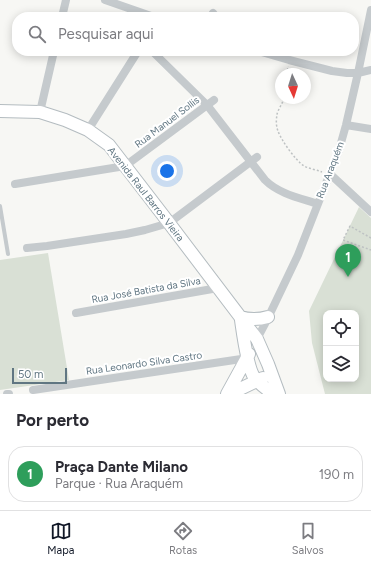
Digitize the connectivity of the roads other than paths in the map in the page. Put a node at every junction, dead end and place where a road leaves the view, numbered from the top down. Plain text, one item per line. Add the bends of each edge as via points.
1 (66, 0) edge
2 (105, 0) edge
3 (371, 10) edge
4 (63, 12) edge
5 (140, 12) edge
6 (53, 56) edge
7 (135, 56) edge
8 (157, 56) edge
9 (275, 56) edge
10 (371, 70) edge
11 (358, 73) junction
12 (214, 100) dead end
13 (207, 105) junction
14 (0, 111) edge
15 (40, 112) junction
16 (346, 125) junction
17 (88, 130) junction
18 (371, 130) edge
19 (254, 160) junction
20 (125, 166) junction
21 (330, 174) junction
22 (15, 184) dead end
23 (318, 204) junction
24 (0, 206) edge
25 (371, 212) edge
26 (169, 223) junction
27 (27, 248) dead end
28 (8, 254) dead end
29 (218, 288) junction
30 (76, 313) dead end
31 (240, 317) junction
32 (267, 320) junction
33 (259, 344) junction
34 (248, 358) junction
35 (272, 374) junction
36 (257, 381) junction
37 (32, 392) edge
38 (227, 394) edge
39 (232, 394) edge
40 (273, 394) edge
41 (279, 394) edge

1 - 4 street
2 - 5 street
3 - 11 street, Rua Araquém
6 - 15 street
7 - 17 street
8 - 13 street
9 - 11 street via 332,71
10 - 11 street
11 - 16 street, Rua Araquém
12 - 13 street, Rua Manuel Sollis
13 - 19 street
13 - 20 street, Rua Manuel Sollis
14 - 15 street, Avenida Raul Barros Vieira
15 - 17 street, Avenida Raul Barros Vieira
16 - 18 street
16 - 21 street, Rua Araquém
17 - 20 street, Avenida Raul Barros Vieira via 109,145
19 - 23 street via 265,180 278,190
19 - 26 street
20 - 22 street, Rua Manuel Sollis
20 - 26 street, Avenida Raul Barros Vieira
21 - 23 street, Rua Araquém
21 - 25 street
23 - 32 street, Rua Araquém via 298,255
24 - 28 lane
26 - 27 street via 139,231
26 - 29 street, Avenida Raul Barros Vieira
29 - 30 street, Rua José Batista da Silva
29 - 31 street, Avenida Raul Barros Vieira
31 - 32 street
31 - 33 street, Avenida Raul Barros Vieira
31 - 34 street, Avenida Raul Barros Vieira
32 - 33 street, Rua Araquém
33 - 34 street, Rua Araquém
33 - 35 street, Avenida Raul Barros Vieira
34 - 36 street, Avenida Raul Barros Vieira
34 - 37 street, Rua Leonardo Silva Castro via 44,388
34 - 38 street, Rua Araquém
35 - 36 street
35 - 41 street, Avenida Raul Barros Vieira
36 - 39 street
36 - 40 street

